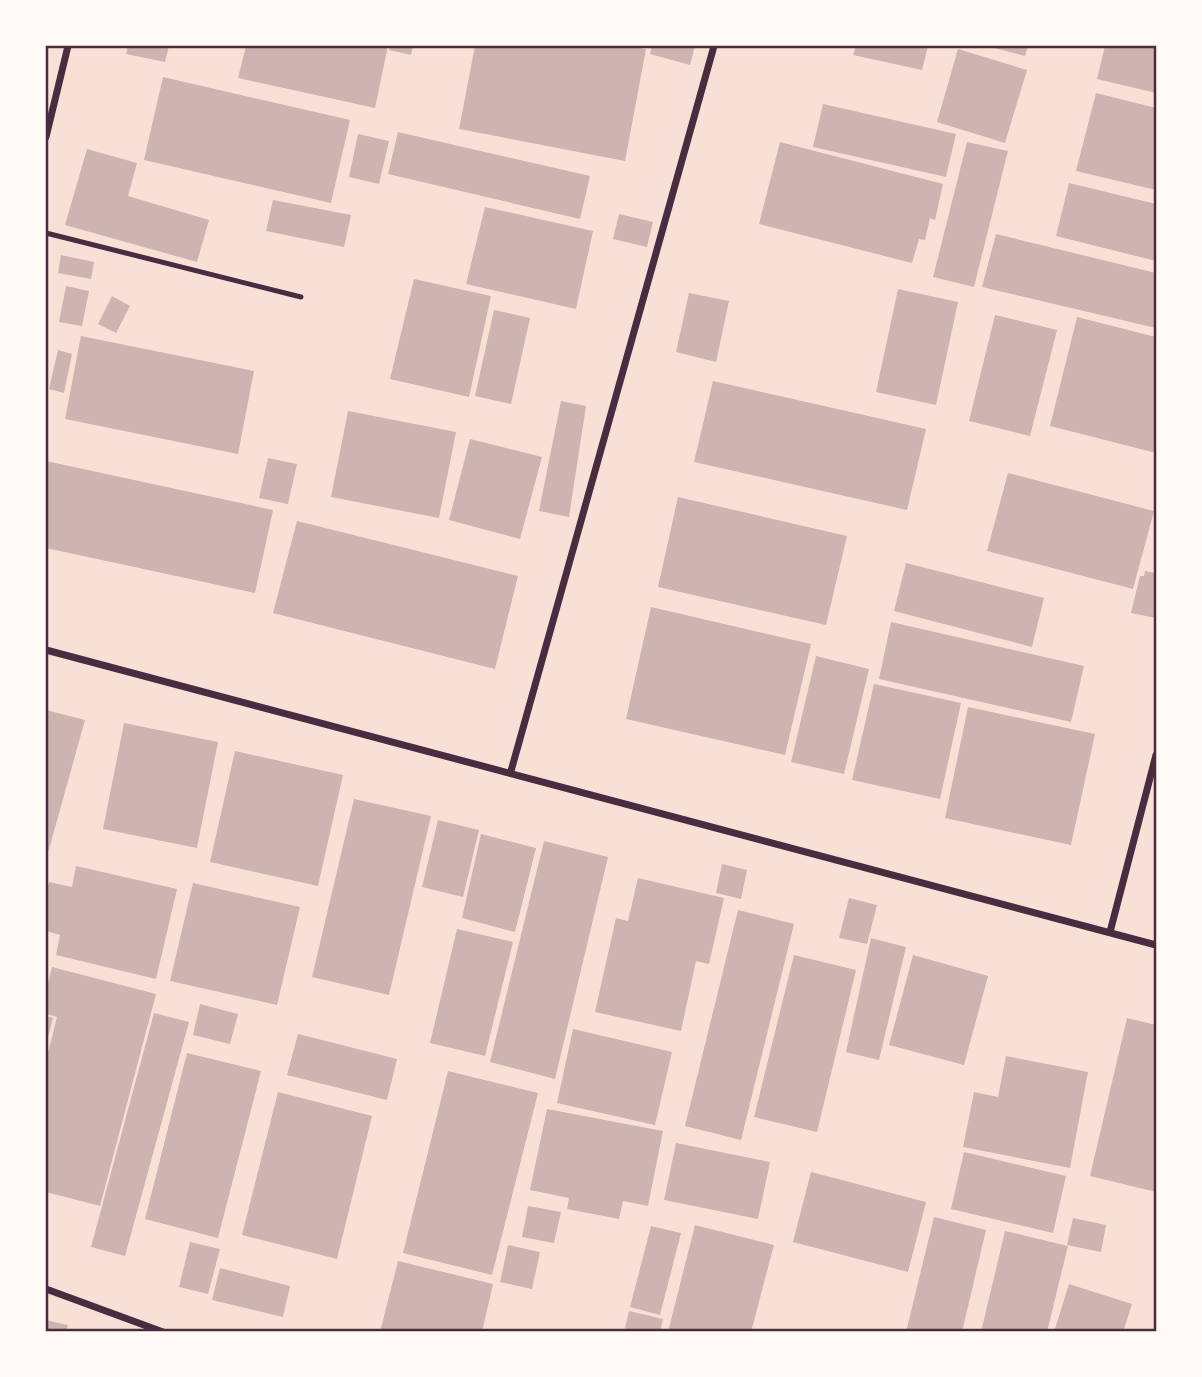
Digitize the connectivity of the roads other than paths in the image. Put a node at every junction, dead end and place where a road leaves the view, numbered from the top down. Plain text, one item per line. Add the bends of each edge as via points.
1 (68, 46) edge
2 (714, 46) edge
3 (46, 137) edge
4 (46, 233) edge
5 (301, 297) dead end
6 (46, 650) edge
7 (1157, 755) edge
8 (511, 771) junction
9 (1110, 932) junction
10 (1157, 945) edge
11 (46, 1289) edge
12 (163, 1332) edge

1 - 3 street
2 - 8 street
4 - 5 lane
6 - 8 street
7 - 9 street
8 - 9 street
9 - 10 street
11 - 12 street

